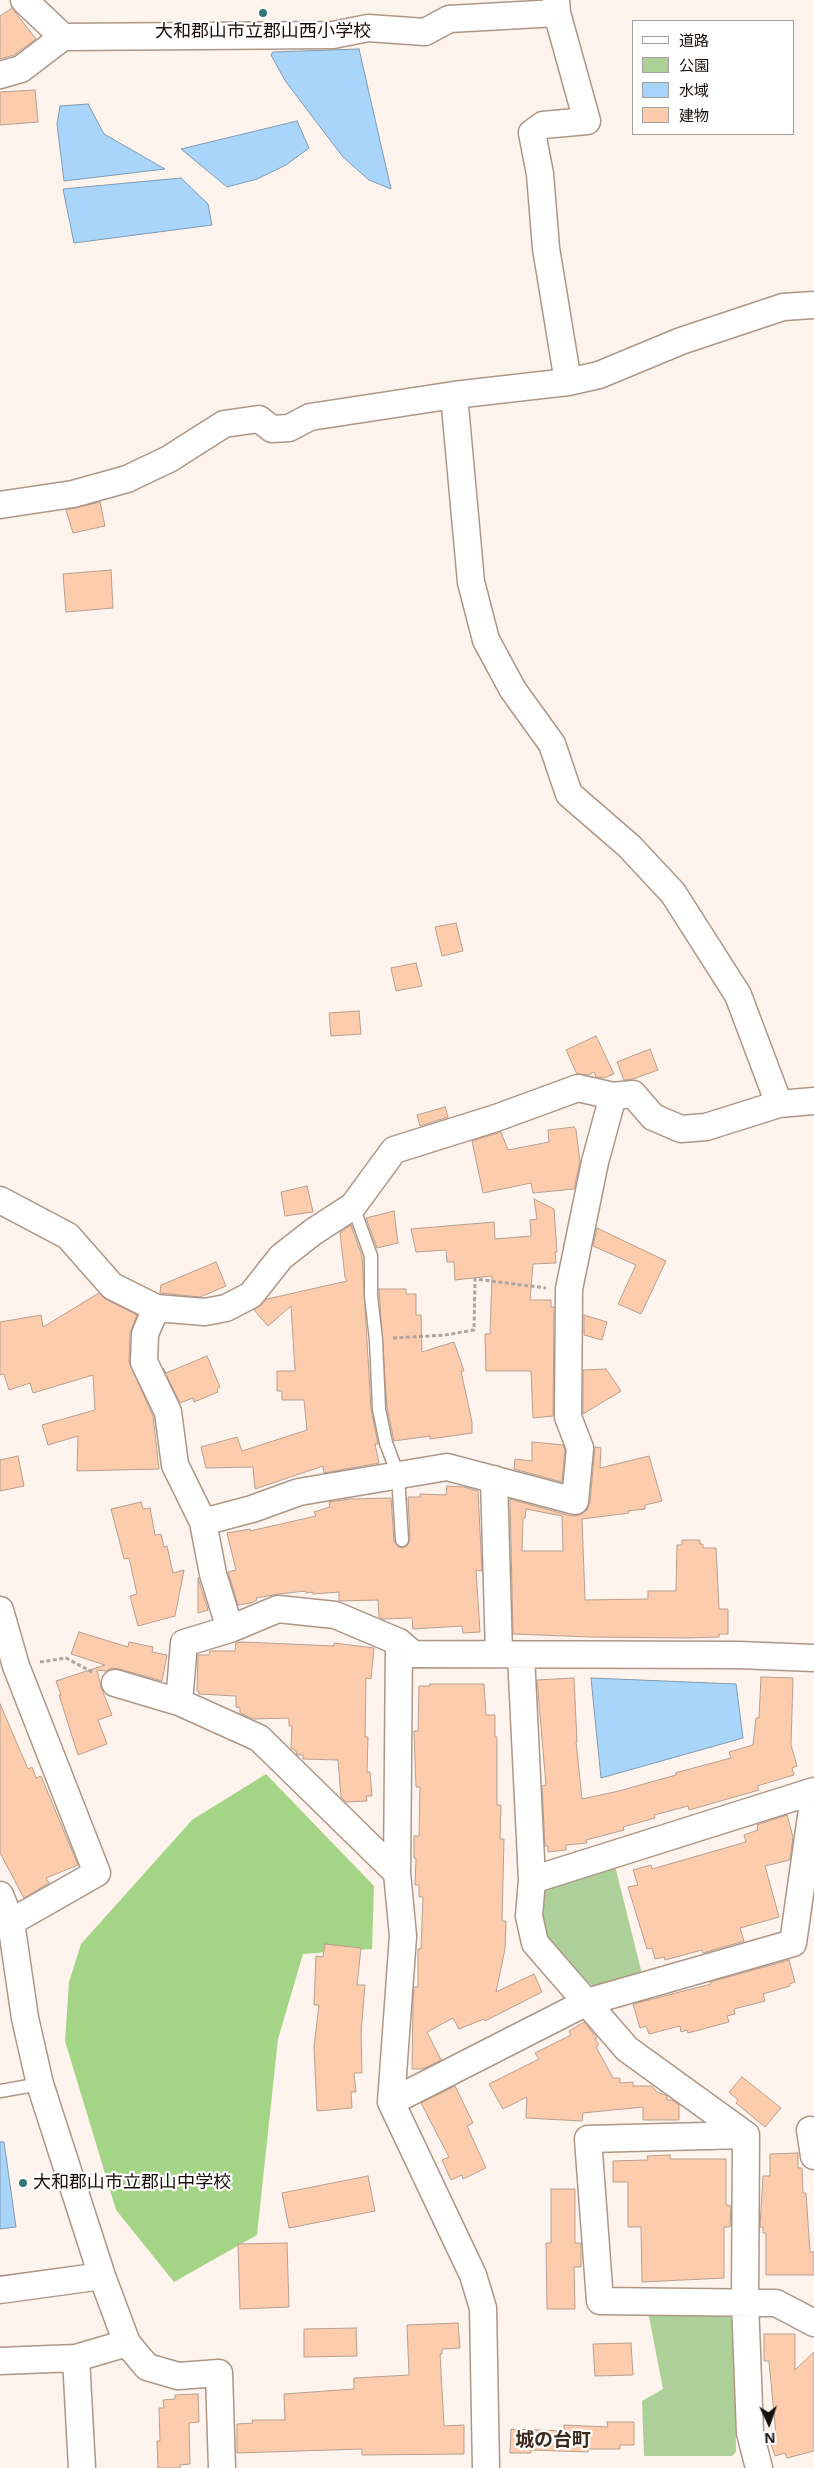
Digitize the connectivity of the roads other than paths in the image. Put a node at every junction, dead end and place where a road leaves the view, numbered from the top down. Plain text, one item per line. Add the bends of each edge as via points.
1 (24, 0) edge
2 (556, 6) edge
3 (63, 37) junction
4 (0, 75) edge
5 (814, 305) edge
6 (568, 382) junction
7 (454, 395) junction
8 (0, 505) edge
9 (613, 1096) junction
10 (814, 1101) edge
11 (779, 1104) junction
12 (0, 1200) edge
13 (353, 1206) junction
14 (156, 1308) junction
15 (398, 1476) junction
16 (494, 1479) junction
17 (203, 1522) junction
18 (402, 1540) dead end
19 (0, 1610) edge
20 (230, 1629) junction
21 (399, 1642) junction
22 (510, 1655) junction
23 (814, 1658) edge
24 (115, 1684) road end
25 (179, 1702) junction
26 (814, 1791) edge
27 (814, 1795) edge
28 (397, 1873) junction
29 (532, 1880) junction
30 (0, 1895) edge
31 (11, 1922) junction
32 (587, 2002) junction
33 (40, 2084) junction
34 (0, 2091) edge
35 (391, 2102) junction
36 (810, 2130) dead end
37 (746, 2135) junction
38 (814, 2156) edge
39 (102, 2276) junction
40 (0, 2290) edge
41 (745, 2301) junction
42 (814, 2323) edge
43 (127, 2342) junction
44 (76, 2358) junction
45 (0, 2360) edge
46 (82, 2468) edge
47 (222, 2468) edge
48 (486, 2468) edge
49 (759, 2468) edge

1 - 3 street
2 - 3 street via 449,19 425,32 368,28 333,35
2 - 6 street via 587,121 544,125 532,133 540,174 546,248
3 - 4 street via 21,68
5 - 6 street via 783,307 681,341 599,375
6 - 7 street
7 - 8 street via 310,417 289,428 272,429 259,419 224,424 169,459 127,479 73,494
7 - 11 street via 471,582 486,640 513,690 552,744 569,794 629,846 673,893 738,995
9 - 11 street via 633,1094 654,1117 681,1129 706,1127
9 - 13 street via 578,1088 394,1150
9 - 16 street via 595,1162 570,1289 568,1417 580,1448 575,1502
10 - 11 street
12 - 14 street via 68,1236 112,1286
13 - 14 street via 281,1256 250,1294 226,1308 205,1312
13 - 15 lane via 371,1256 379,1409 386,1443
14 - 17 street via 145,1334 144,1362 168,1412 176,1465
15 - 16 street via 447,1466
15 - 17 street via 299,1492
15 - 18 lane
16 - 22 street
17 - 20 street via 213,1574
19 - 31 street via 16,1666 97,1873
20 - 21 street via 278,1609 335,1615
20 - 25 street via 184,1643
21 - 22 street via 413,1654
21 - 28 street
22 - 23 street
22 - 29 street
24 - 25 street
25 - 28 street via 259,1738
26 - 29 street
27 - 32 street via 792,1944
28 - 35 street via 403,1936
29 - 32 street via 529,1916 535,1944
30 - 31 street
31 - 33 street via 25,2018
32 - 35 street
32 - 37 street via 627,2049
33 - 34 lane
33 - 39 street
35 - 48 street via 473,2275 483,2308
36 - 38 street
37 - 41 street
37 - 41 street via 588,2139 600,2300
39 - 40 street
39 - 43 street
41 - 42 street via 776,2302
41 - 49 street via 750,2433
43 - 44 street
43 - 47 street via 147,2367 178,2376 219,2373
44 - 45 street
44 - 46 street

